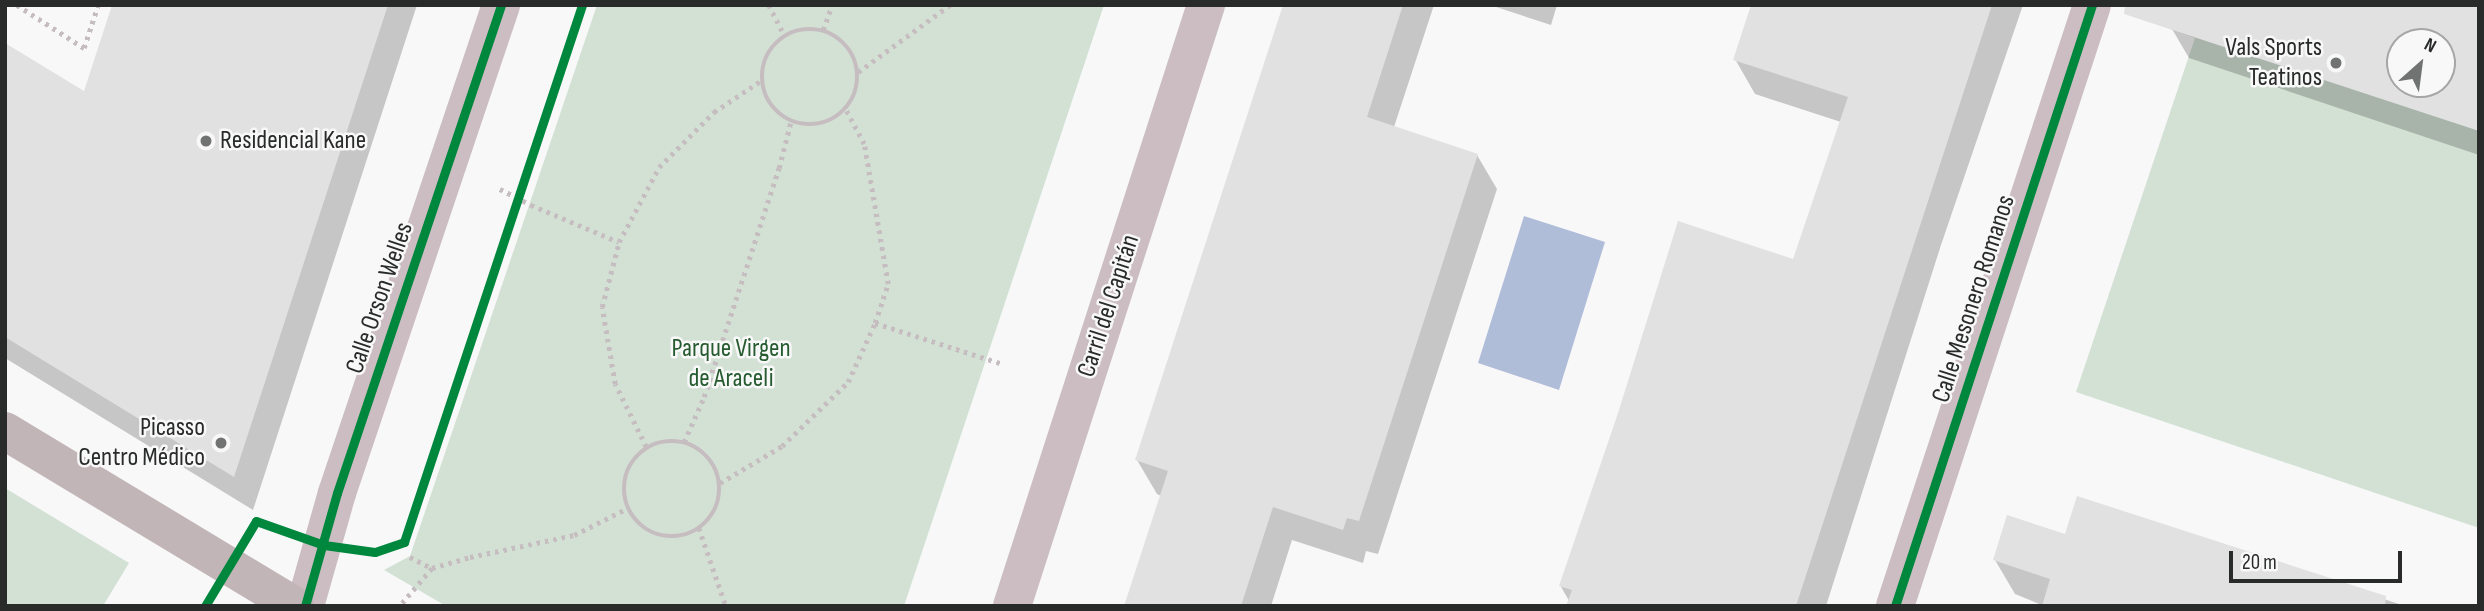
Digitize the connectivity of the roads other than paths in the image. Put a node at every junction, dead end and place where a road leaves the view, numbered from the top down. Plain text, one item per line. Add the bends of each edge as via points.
1 (501, 5) edge
2 (1206, 5) edge
3 (2092, 5) edge
4 (5, 431) edge
5 (295, 606) edge
6 (305, 606) edge
7 (1012, 606) edge
8 (1895, 606) edge

1 - 6 street, Calle Orson Welles via 337,493
2 - 7 street, Carril del Capitán
3 - 8 street, Calle Mesonero Romanos
4 - 5 main road

